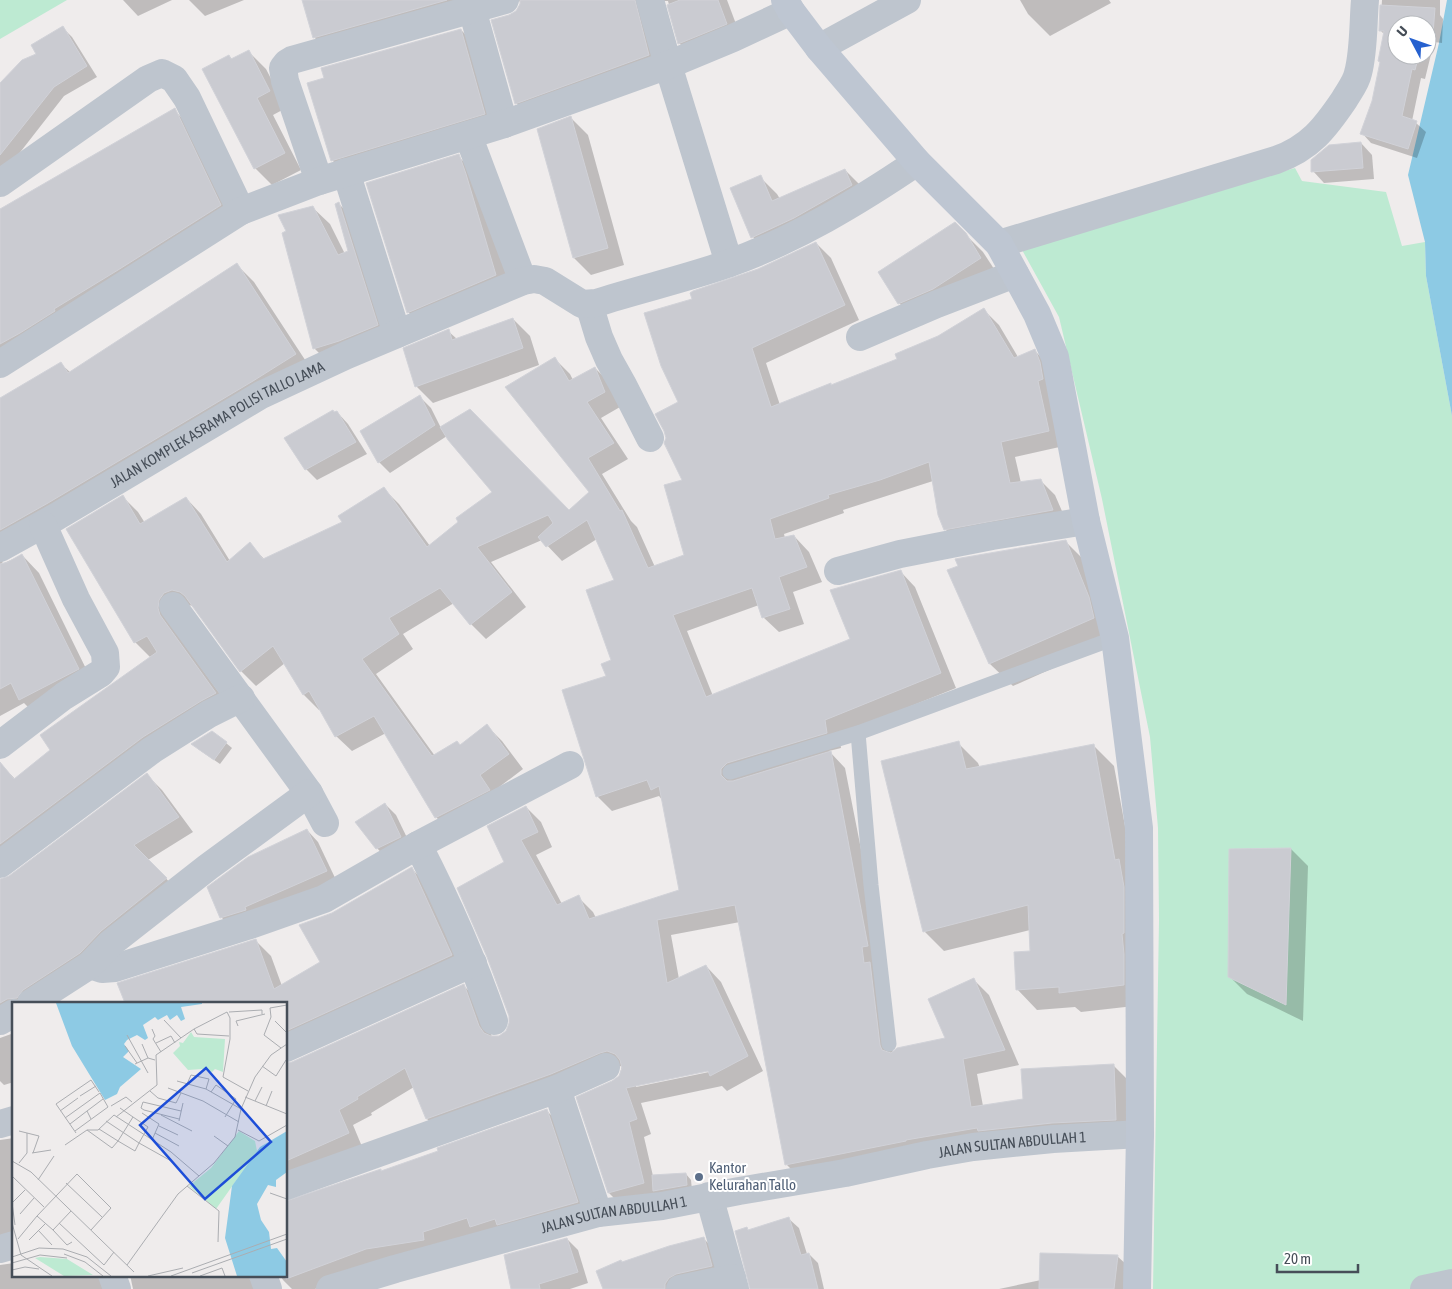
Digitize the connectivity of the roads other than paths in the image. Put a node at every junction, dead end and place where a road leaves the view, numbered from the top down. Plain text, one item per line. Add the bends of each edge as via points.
1 (505, 0) edge
2 (650, 0) edge
3 (907, 0) edge
4 (1365, 0) edge
5 (788, 6) edge
6 (472, 9) junction
7 (819, 48) junction
8 (668, 65) junction
9 (504, 124) junction
10 (468, 134) junction
11 (917, 162) junction
12 (346, 172) junction
13 (319, 181) junction
14 (0, 183) edge
15 (241, 211) junction
16 (999, 244) junction
17 (729, 263) junction
18 (1015, 274) junction
19 (523, 281) junction
20 (589, 304) junction
21 (396, 334) junction
22 (860, 337) dead end
23 (0, 364) edge
24 (650, 438) dead end
25 (1086, 521) junction
26 (44, 525) junction
27 (0, 548) edge
28 (838, 571) dead end
29 (172, 606) dead end
30 (1115, 638) junction
31 (241, 698) junction
32 (858, 733) junction
33 (0, 745) edge
34 (570, 765) dead end
35 (730, 772) dead end
36 (309, 793) junction
37 (325, 823) dead end
38 (418, 845) junction
39 (0, 864) edge
40 (474, 963) junction
41 (90, 965) junction
42 (33, 1002) edge
43 (12, 1014) edge
44 (0, 1021) edge
45 (494, 1021) dead end
46 (890, 1044) dead end
47 (288, 1047) edge
48 (606, 1066) dead end
49 (557, 1089) junction
50 (1140, 1134) junction
51 (288, 1185) edge
52 (709, 1196) junction
53 (598, 1213) junction
54 (12, 1246) edge
55 (0, 1250) edge
56 (112, 1276) edge
57 (263, 1276) edge
58 (1452, 1283) edge
59 (733, 1284) edge
60 (117, 1289) edge
61 (268, 1289) edge
62 (330, 1289) edge
63 (680, 1289) edge
64 (1137, 1289) edge
65 (1424, 1289) edge

1 - 6 street
2 - 8 street
3 - 7 street
4 - 16 street via 1358,76 1320,132 1296,152
5 - 7 street
5 - 8 street via 733,38
6 - 9 street
6 - 13 street via 287,62 283,68 285,81
7 - 11 street
8 - 9 street
8 - 17 street
9 - 10 street
10 - 12 street
10 - 19 street
11 - 16 street
11 - 17 street via 805,230
12 - 13 street
12 - 21 street
13 - 15 street
14 - 15 street via 148,78 162,73 174,79 187,98
15 - 23 street
16 - 18 street
17 - 20 street
18 - 22 street
18 - 25 street via 1055,357
19 - 20 street, JALAN KOMPLEK ASRAMA POLISI TALLO LAMA via 546,281 582,304
19 - 21 street, JALAN KOMPLEK ASRAMA POLISI TALLO LAMA
20 - 24 street via 609,360
21 - 26 street, JALAN KOMPLEK ASRAMA POLISI TALLO LAMA via 260,395
25 - 28 street via 909,552
25 - 30 street
26 - 27 street, JALAN KOMPLEK ASRAMA POLISI TALLO LAMA
26 - 33 street via 76,599 105,653 106,667
29 - 31 street
30 - 32 lane
30 - 50 street via 1139,828
31 - 36 street
31 - 39 street via 152,750
32 - 35 lane
32 - 46 lane via 871,885
34 - 38 street
36 - 37 street
36 - 41 street via 200,873 111,943
38 - 40 street
38 - 41 street via 324,899 115,968 102,969
40 - 45 street
40 - 47 street
41 - 42 street
43 - 44 street
48 - 49 street
49 - 51 street
49 - 53 street
50 - 52 street, JALAN SULTAN ABDULLAH 1 via 973,1147
50 - 64 street
52 - 53 street, JALAN SULTAN ABDULLAH 1 via 662,1206
52 - 59 street
53 - 62 street, JALAN SULTAN ABDULLAH 1
54 - 55 street
56 - 60 street
57 - 61 street
58 - 65 street
59 - 63 street

